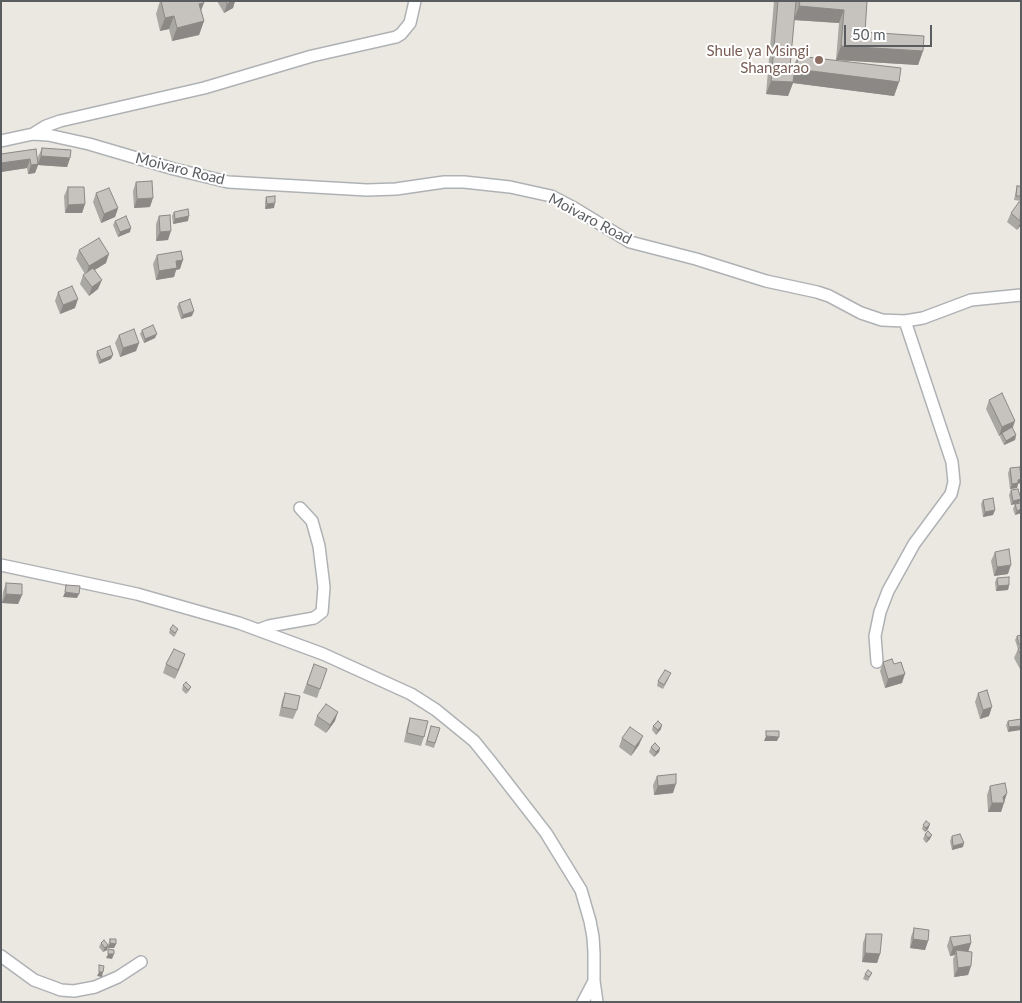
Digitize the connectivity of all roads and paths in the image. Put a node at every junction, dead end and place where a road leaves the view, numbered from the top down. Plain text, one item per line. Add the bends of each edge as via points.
1 (415, 1) edge
2 (33, 134) junction
3 (1, 141) edge
4 (1021, 295) edge
5 (905, 321) junction
6 (300, 508) dead end
7 (1, 565) edge
8 (258, 630) junction
9 (877, 662) dead end
10 (1, 956) edge
11 (141, 962) dead end
12 (594, 981) junction
13 (583, 1002) edge
14 (597, 1002) edge

1 - 2 street via 410,23 396,37 312,56 177,95 60,121
2 - 3 street, Moivaro Road
2 - 5 street, Moivaro Road via 66,139 228,182 367,190 444,182 510,187 551,196 641,246 817,292 874,318
4 - 5 street, Moivaro Road via 971,300 927,317
5 - 9 street via 952,462 954,482 951,494 914,544 888,591 875,636
6 - 8 street via 312,521 319,546 324,587 322,612 314,618
7 - 8 street via 137,594
8 - 12 street via 323,654 411,694 474,741 546,833 581,890 593,937
10 - 11 street via 34,980 48,987 68,990 95,987
12 - 13 street
12 - 14 street

